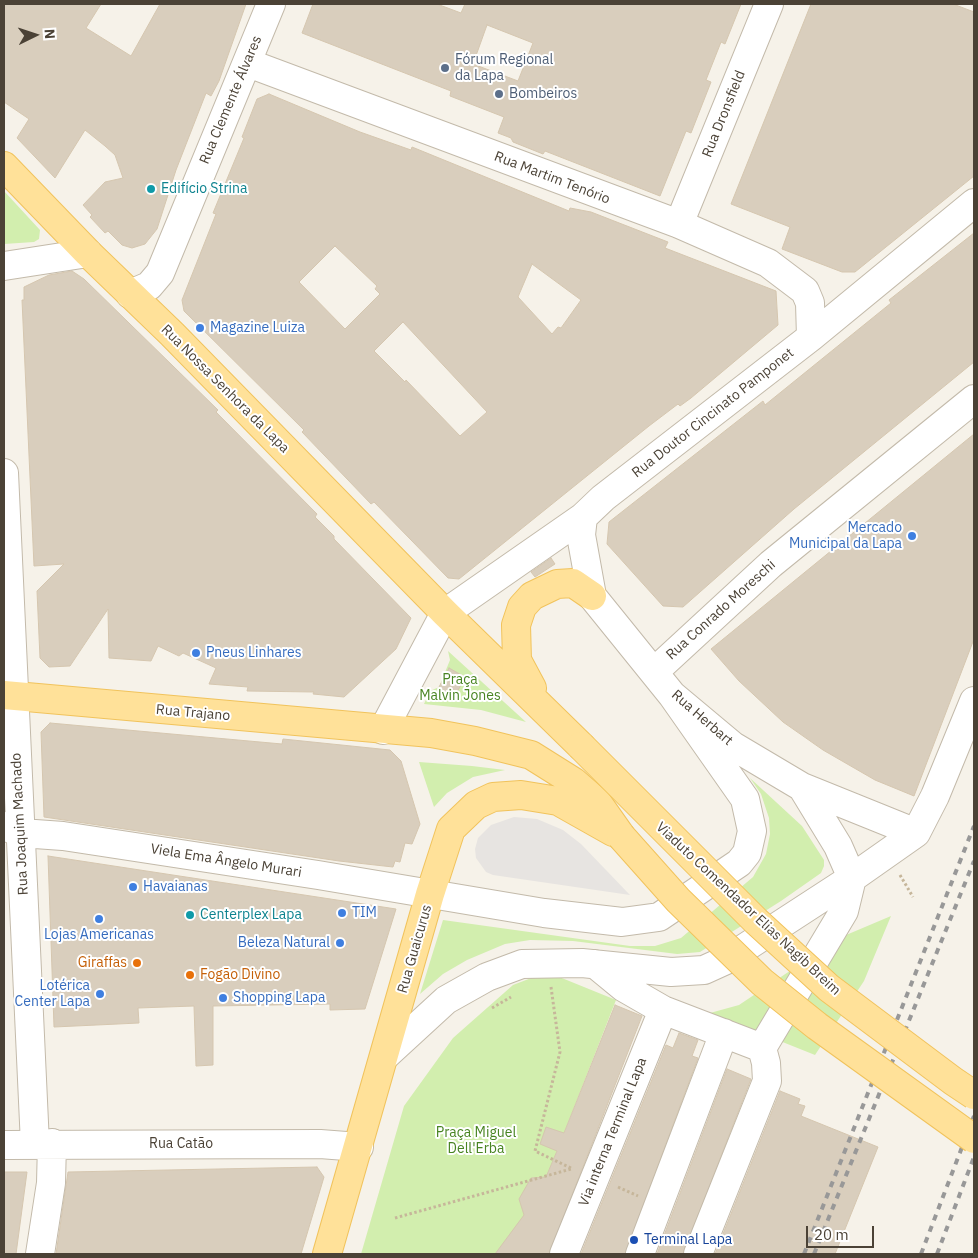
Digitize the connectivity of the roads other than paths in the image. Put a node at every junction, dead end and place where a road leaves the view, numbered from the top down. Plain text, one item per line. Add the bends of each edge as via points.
1 (271, 4) edge
2 (769, 4) edge
3 (248, 63) junction
4 (4, 166) edge
5 (974, 203) edge
6 (679, 224) junction
7 (88, 253) junction
8 (4, 266) edge
9 (130, 294) junction
10 (811, 337) junction
11 (974, 399) edge
12 (4, 473) edge
13 (583, 517) junction
14 (592, 596) junction
15 (445, 613) junction
16 (654, 671) junction
17 (9, 695) edge
18 (672, 695) junction
19 (974, 701) edge
20 (542, 707) junction
21 (383, 730) junction
22 (802, 787) junction
23 (12, 829) edge
24 (916, 833) junction
25 (621, 836) junction
26 (852, 878) junction
27 (430, 894) junction
28 (595, 964) junction
29 (663, 1010) junction
30 (724, 1033) junction
31 (762, 1048) junction
32 (385, 1056) junction
33 (974, 1095) edge
34 (974, 1139) edge
35 (43, 1144) junction
36 (4, 1145) edge
37 (359, 1147) junction
38 (40, 1254) edge
39 (327, 1254) edge
40 (564, 1254) edge
41 (640, 1254) edge
42 (698, 1254) edge

1 - 3 street, Rua Clemente Álvares
2 - 6 street, Rua Dronsfield
3 - 6 street, Rua Martim Tenório
3 - 9 street, Rua Clemente Álvares via 160,273 149,286
4 - 7 main road, Rua Nossa Senhora da Lapa
5 - 10 street, Rua Doutor Cincinato Pamponet
6 - 10 street, Rua Martim Tenório via 768,264 792,280 804,291 810,303
7 - 8 street
7 - 9 main road, Rua Nossa Senhora da Lapa
9 - 15 main road, Rua Nossa Senhora da Lapa
10 - 13 street, Rua Doutor Cincinato Pamponet via 603,498
11 - 16 street, Rua Conrado Moreschi via 771,564
12 - 17 street, Rua Joaquim Machado
13 - 14 street, Rua Herbart via 581,535
13 - 15 street, Rua Doutor Cincinato Pamponet
14 - 16 street, Rua Herbart
14 - 20 main road via 573,583 557,584 532,596 522,606 515,633 517,660
15 - 20 main road
15 - 21 street
16 - 18 street, Rua Herbart
17 - 21 main road, Rua Trajano
17 - 23 street, Rua Joaquim Machado
18 - 22 street, Rua Herbart via 733,746
18 - 27 street via 745,799 752,831 747,853 739,863 659,917 622,922
19 - 24 street via 935,796
20 - 33 main road, Viaduto Comendador Elias Nagib Breim, bridge via 756,921 829,988 952,1082
21 - 25 main road via 446,736 531,755 574,782 597,802
22 - 24 street, Rua Herbart
22 - 26 street via 838,846
23 - 27 street, Viela Ema Ângelo Murari
23 - 35 street, Rua Joaquim Machado
24 - 26 street
25 - 27 main road, Rua Guaicurus via 558,801 521,795 493,797 476,805 451,828
25 - 34 main road, bridge via 678,900 762,982 817,1026
26 - 28 street via 726,960 704,970 671,972
26 - 31 street via 840,919
27 - 32 main road, Rua Guaicurus
28 - 29 street via 623,987
28 - 32 street via 522,964 487,977 446,1000
29 - 30 street
29 - 40 street, Via interna Terminal Lapa
30 - 31 street
30 - 41 street
31 - 42 street via 767,1081
32 - 37 main road, Rua Guaicurus
35 - 36 street, Rua Catão
35 - 37 street, Rua Catão via 311,1144
35 - 38 street, Rua Joaquim Machado via 51,1183
37 - 39 main road, Rua Guaicurus

